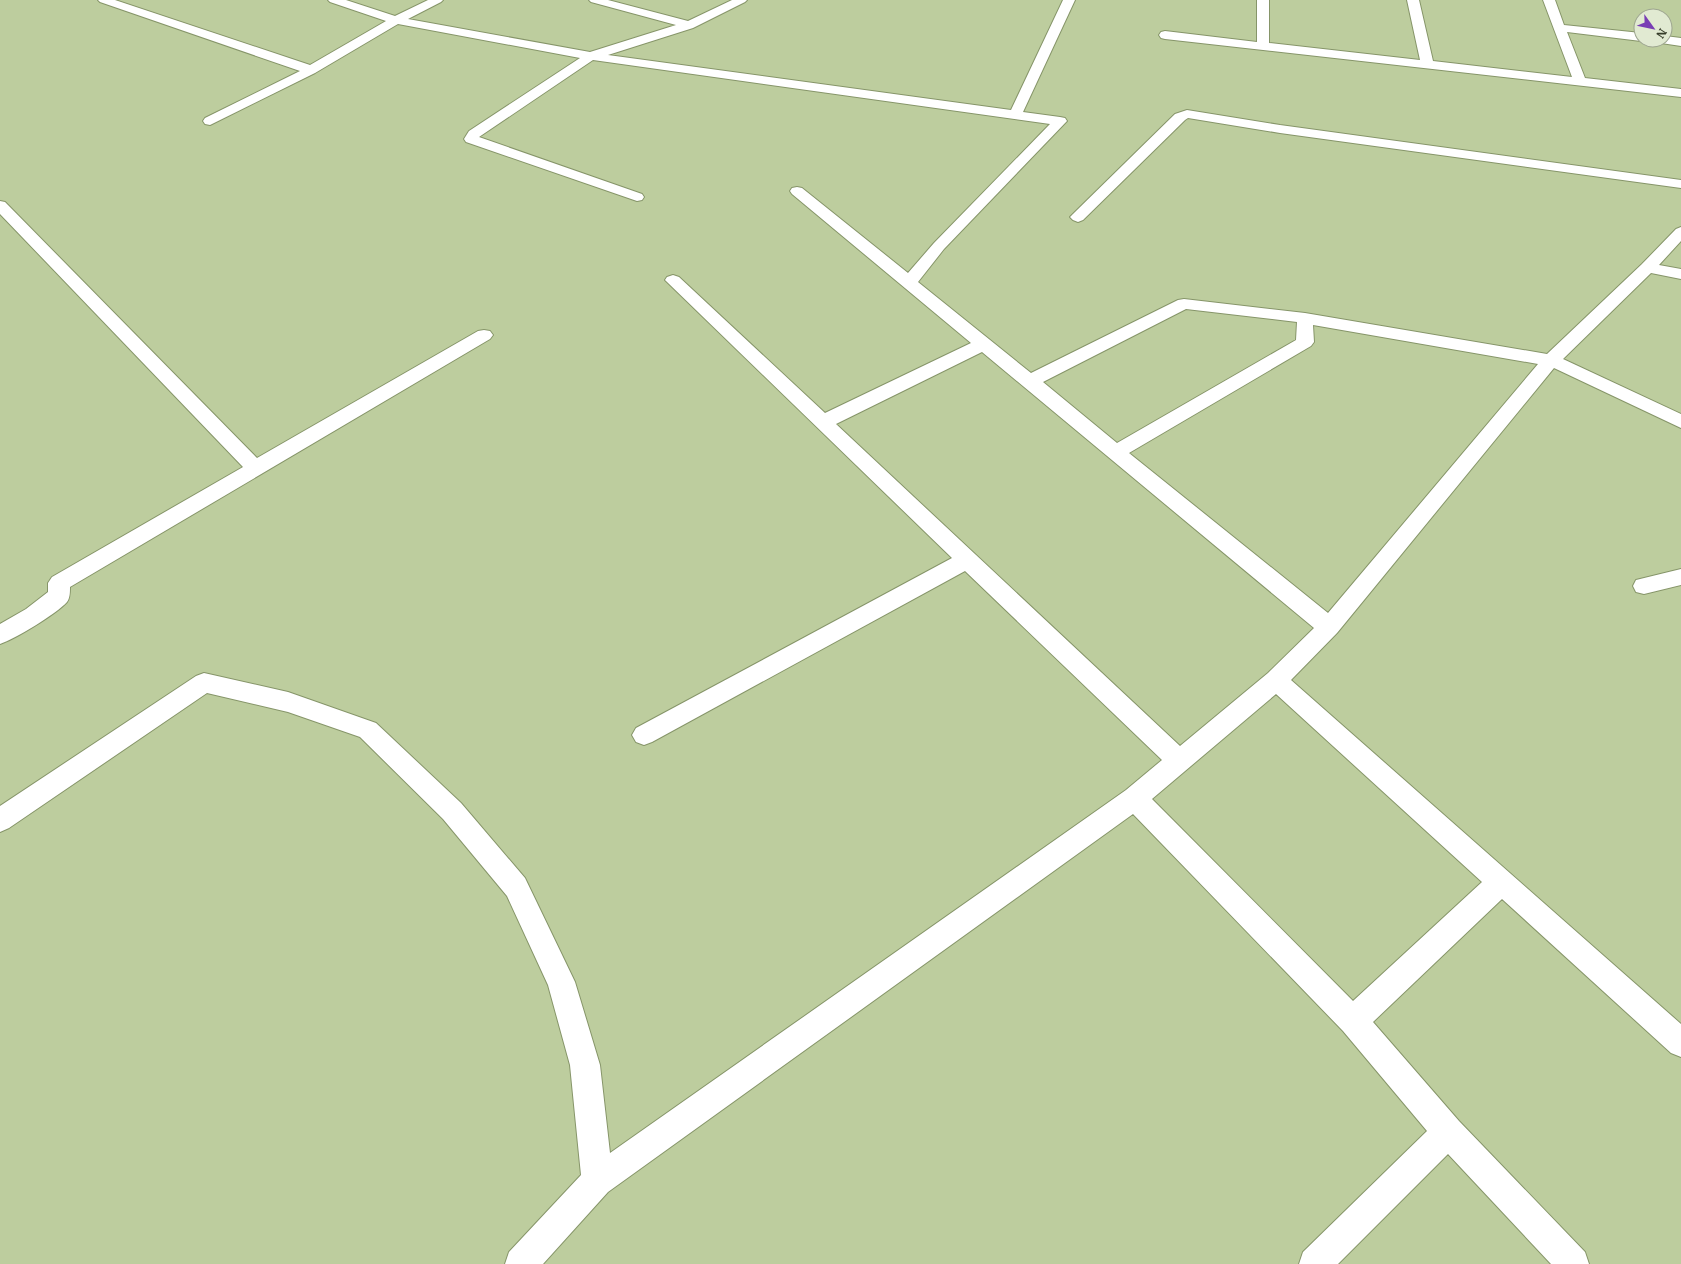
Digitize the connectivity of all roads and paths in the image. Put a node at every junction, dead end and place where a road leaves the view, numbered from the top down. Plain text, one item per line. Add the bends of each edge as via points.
1 (104, 0) edge
2 (334, 0) edge
3 (437, 0) edge
4 (595, 0) edge
5 (741, 0) edge
6 (1069, 0) edge
7 (1263, 0) edge
8 (1413, 0) edge
9 (1550, 0) edge
10 (396, 20) junction
11 (689, 25) junction
12 (1560, 28) junction
13 (1165, 34) dead end
14 (1633, 36) edge
15 (1263, 46) junction
16 (591, 56) junction
17 (1427, 64) junction
18 (311, 70) junction
19 (1580, 82) junction
20 (1681, 93) edge
21 (1015, 116) junction
22 (210, 121) dead end
23 (1681, 184) edge
24 (797, 191) dead end
25 (637, 197) dead end
26 (0, 205) edge
27 (1078, 217) dead end
28 (1681, 232) edge
29 (1648, 267) junction
30 (1681, 274) edge
31 (673, 280) dead end
32 (908, 283) junction
33 (1305, 318) junction
34 (484, 335) dead end
35 (983, 344) junction
36 (1551, 360) junction
37 (1029, 382) junction
38 (823, 422) junction
39 (1681, 422) edge
40 (1116, 452) junction
41 (256, 469) junction
42 (967, 560) junction
43 (1681, 577) edge
44 (1644, 586) dead end
45 (1329, 627) junction
46 (0, 634) edge
47 (1276, 680) junction
48 (644, 735) dead end
49 (1179, 761) junction
50 (1135, 798) junction
51 (0, 820) edge
52 (1501, 882) junction
53 (1353, 1020) junction
54 (1681, 1043) edge
55 (1448, 1132) junction
56 (597, 1181) junction
57 (521, 1264) edge
58 (1314, 1264) edge
59 (1573, 1264) edge

1 - 18 street
2 - 10 street
3 - 10 street
4 - 11 street
5 - 11 street
6 - 21 street
7 - 15 street
8 - 17 street
9 - 12 street
10 - 16 street
10 - 18 street
11 - 16 street
12 - 14 street
12 - 19 street
13 - 15 street
15 - 17 street
16 - 21 street
16 - 25 street via 474,134 471,139
17 - 19 street
18 - 22 street
19 - 20 street
21 - 32 street via 1060,122 939,246
23 - 27 street via 1187,114 1180,117
24 - 32 street
26 - 41 street
28 - 29 street
29 - 30 street
29 - 36 street
31 - 38 street
32 - 35 street
33 - 36 street
33 - 37 street via 1184,304
33 - 40 street via 1306,342
34 - 41 street
35 - 37 street
35 - 38 street
36 - 39 street
36 - 45 street
37 - 40 street
38 - 42 street
40 - 45 street
41 - 46 street via 59,584 59,596 34,615
42 - 48 street
42 - 49 street
43 - 44 street
45 - 47 street
47 - 49 street
47 - 52 street
49 - 50 street
50 - 53 street
50 - 56 street
51 - 56 street via 204,683 288,702 368,730 452,811 516,887 561,982 585,1065
52 - 53 street
52 - 54 street
53 - 55 street
55 - 58 street
55 - 59 street
56 - 57 street

